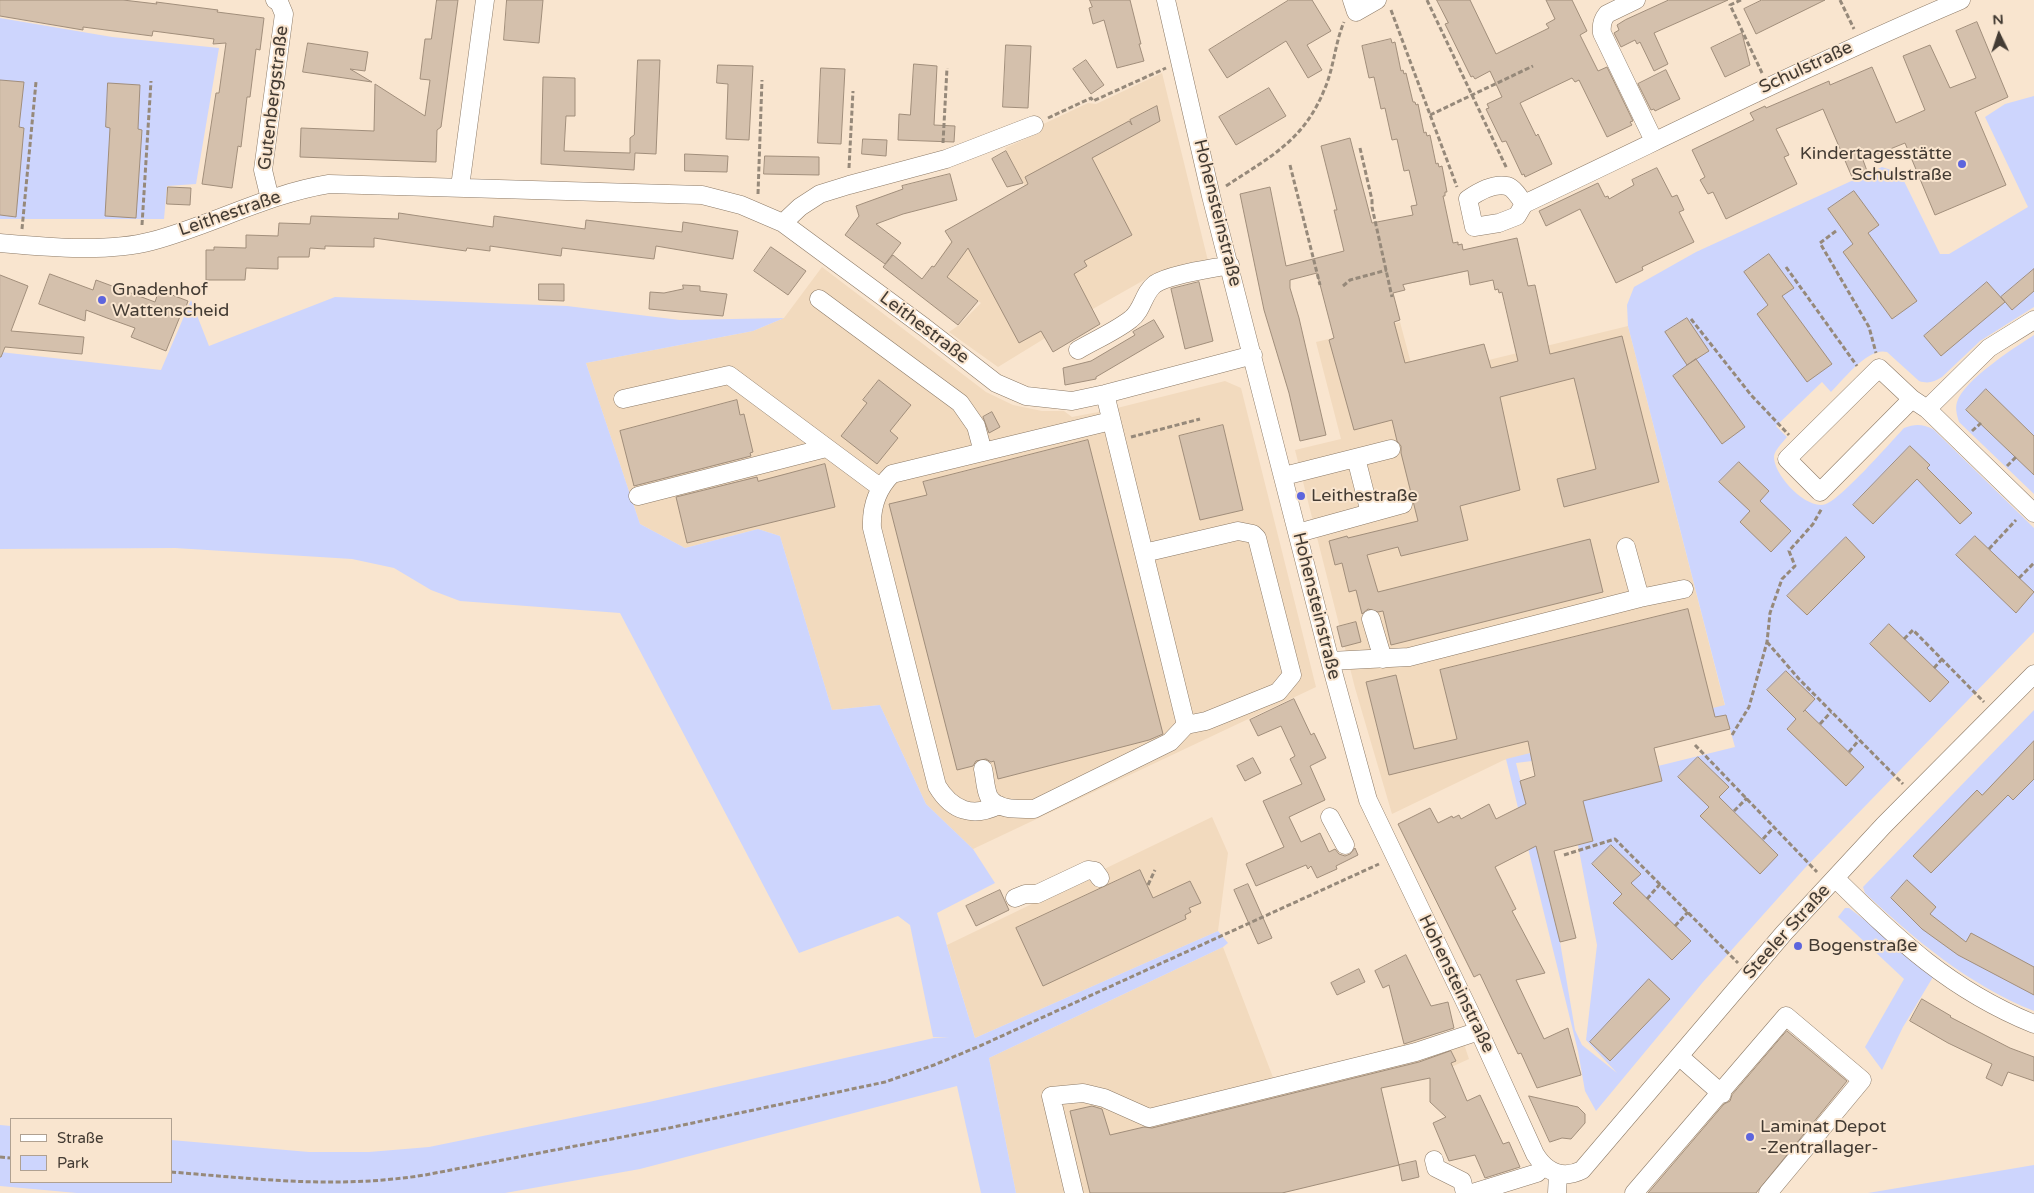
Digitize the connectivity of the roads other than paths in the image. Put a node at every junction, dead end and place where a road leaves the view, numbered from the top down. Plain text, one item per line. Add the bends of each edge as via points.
1 (275, 0) edge
2 (485, 0) edge
3 (1166, 0) edge
4 (1636, 0) edge
5 (1961, 0) edge
6 (1384, 4) edge
7 (1354, 6) edge
8 (1034, 125) road end
9 (1654, 141) junction
10 (460, 187) junction
11 (270, 199) junction
12 (1524, 204) junction
13 (783, 223) junction
14 (0, 243) edge
15 (1230, 265) junction
16 (819, 298) dead end
17 (2034, 320) edge
18 (1078, 350) dead end
19 (1253, 355) junction
20 (1105, 394) junction
21 (623, 399) dead end
22 (1912, 399) junction
23 (1927, 409) junction
24 (1111, 421) junction
25 (826, 448) junction
26 (1391, 449) dead end
27 (983, 452) junction
28 (1356, 458) junction
29 (1284, 476) junction
30 (881, 488) junction
31 (638, 496) dead end
32 (1403, 504) dead end
33 (2031, 510) edge
34 (1370, 513) junction
35 (1298, 533) junction
36 (1626, 547) dead end
37 (1144, 553) junction
38 (1684, 590) dead end
39 (1640, 598) junction
40 (1370, 619) dead end
41 (1383, 659) junction
42 (1330, 661) junction
43 (2034, 674) edge
44 (1186, 725) junction
45 (983, 769) dead end
46 (1000, 805) junction
47 (1330, 817) dead end
48 (1344, 845) dead end
49 (1100, 878) dead end
50 (1832, 881) junction
51 (1014, 898) dead end
52 (2034, 1024) edge
53 (1479, 1031) junction
54 (1680, 1057) junction
55 (1722, 1094) junction
56 (1434, 1160) dead end
57 (1551, 1170) junction
58 (1074, 1193) edge
59 (1465, 1193) edge
60 (1472, 1193) edge
61 (1557, 1193) edge
62 (1634, 1193) edge
63 (1768, 1193) edge

1 - 11 street, Gutenbergstraße via 284,14 263,170
2 - 10 street
3 - 15 street, Hohensteinstraße
4 - 9 street via 1607,14 1601,27
5 - 9 street, Schulstraße via 1860,43
6 - 7 street
8 - 13 street via 944,159 820,194
9 - 12 street, Schulstraße
10 - 11 street, Leithestraße via 329,184
10 - 13 street, Leithestraße via 702,195 757,211
11 - 14 street, Leithestraße via 141,243 100,247
12 - 12 street, Schulstraße via 1507,186 1479,191 1468,199 1474,227 1517,216
13 - 20 street, Leithestraße via 996,383 1026,396 1063,400
15 - 18 street via 1156,284 1147,292 1132,318
15 - 19 street, Hohensteinstraße
16 - 27 street via 960,403 976,426
17 - 23 street via 1989,348
19 - 20 street, Leithestraße
19 - 29 street, Hohensteinstraße
20 - 24 street
21 - 25 street via 729,375
22 - 22 street via 1820,492 1787,459 1873,374
22 - 23 street
23 - 33 street
24 - 27 street
24 - 37 street
25 - 30 street
25 - 31 street
26 - 28 street
27 - 30 street via 892,474
28 - 29 street
28 - 34 street
29 - 35 street, Hohensteinstraße
30 - 46 street via 871,516 872,528 938,786 953,806 964,810 986,812
32 - 34 street
34 - 35 street
35 - 42 street, Hohensteinstraße
36 - 39 street
37 - 44 street
37 - 44 street via 1238,531 1253,534 1257,538 1292,675 1278,692 1206,721
38 - 39 street
39 - 41 street via 1409,657
40 - 41 street
41 - 42 street
42 - 53 street, Hohensteinstraße via 1368,800
43 - 50 street, Steeler Straße
44 - 46 street via 1170,742 1034,809
45 - 46 street via 988,796
47 - 48 street
49 - 51 street via 1095,871 1088,870 1037,894
50 - 52 street via 1930,966 1985,1001
50 - 54 street, Steeler Straße
53 - 57 street, Hohensteinstraße via 1535,1154
53 - 58 street via 1416,1052 1149,1118 1104,1098 1083,1093 1051,1096
54 - 55 street
54 - 57 street, Steeler Straße via 1582,1170 1575,1173
55 - 62 street
55 - 63 street via 1786,1016 1862,1080
56 - 59 street via 1436,1168 1462,1181
57 - 60 street, Steeler Straße
57 - 61 street

